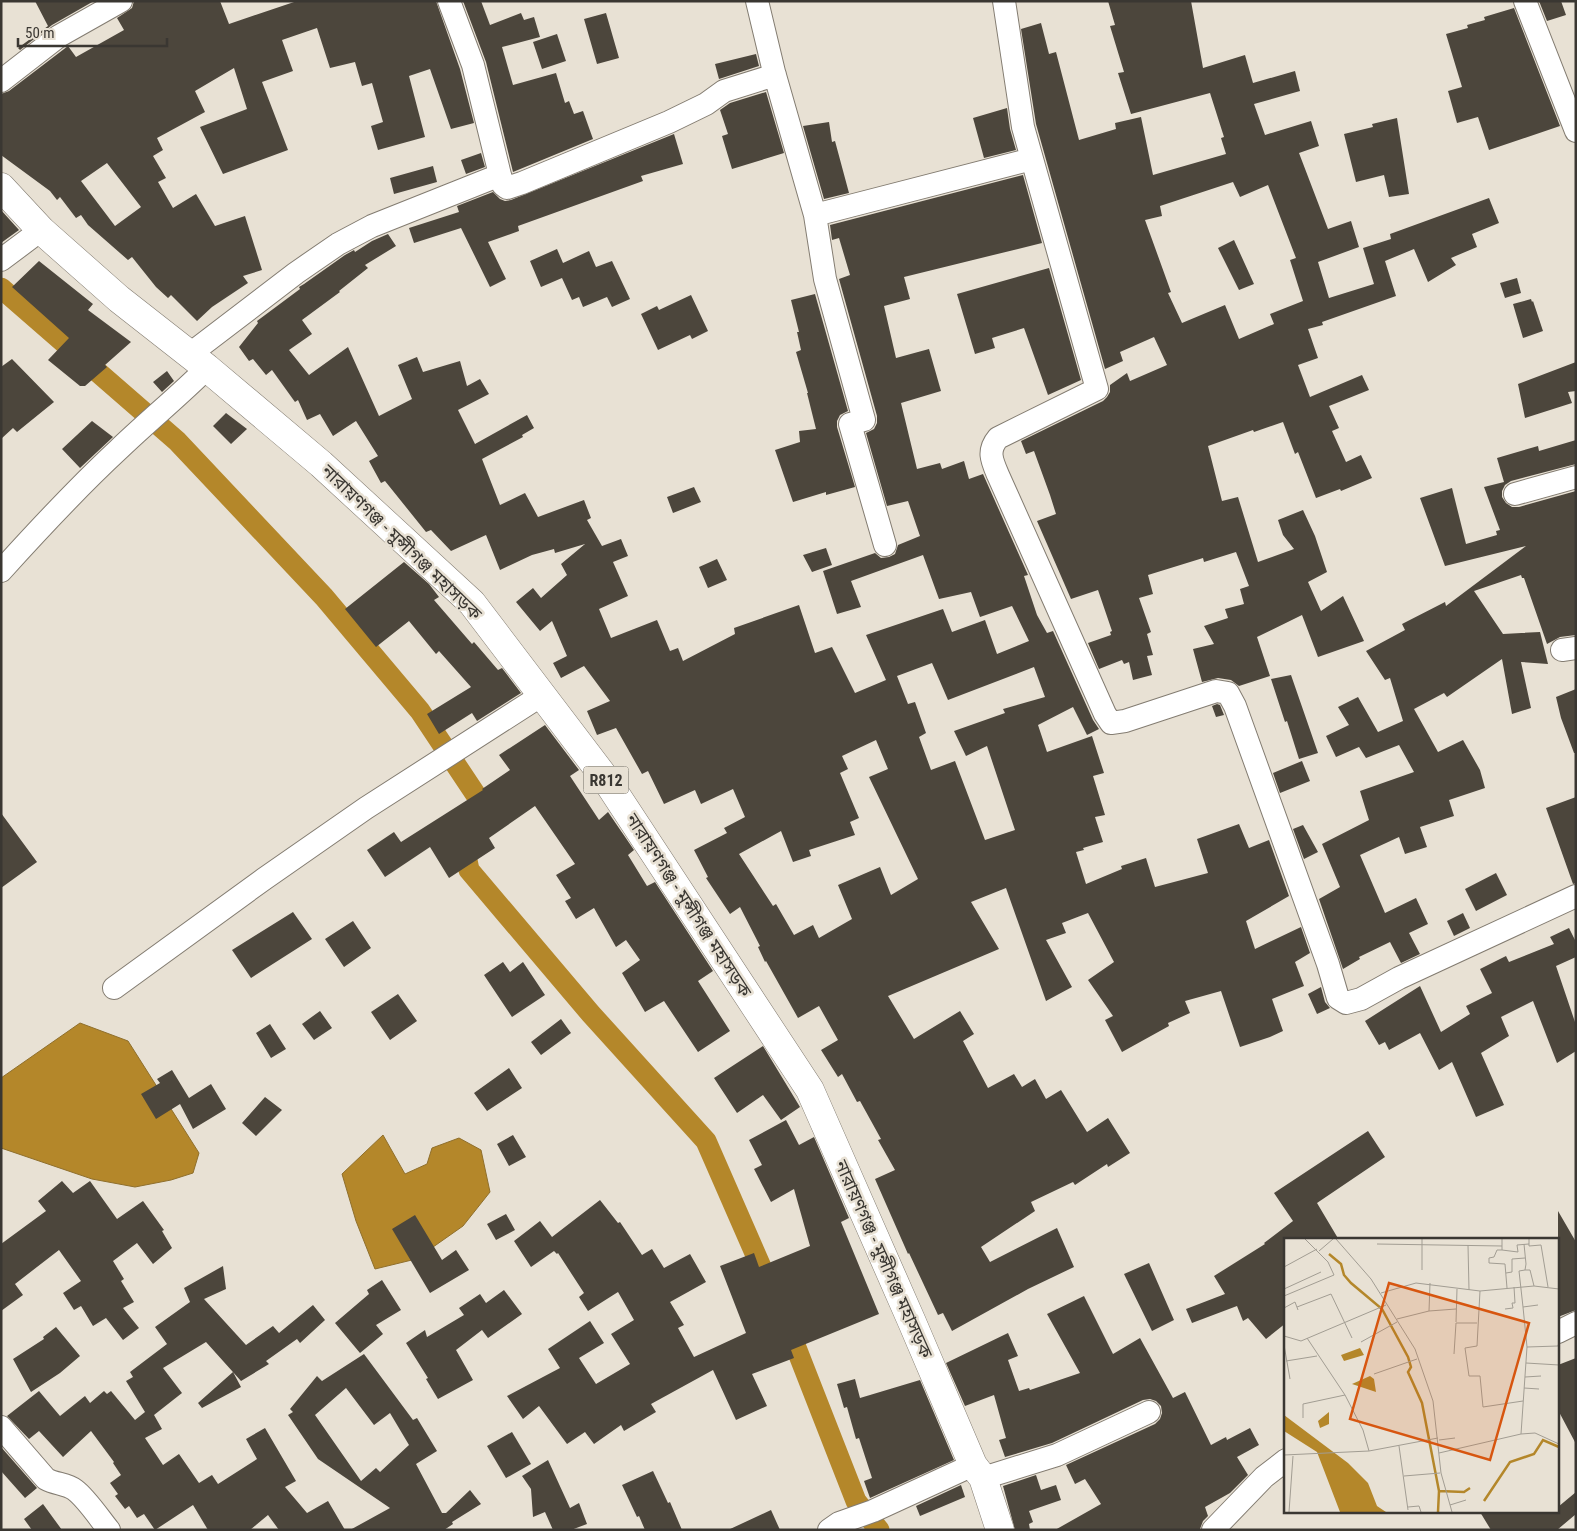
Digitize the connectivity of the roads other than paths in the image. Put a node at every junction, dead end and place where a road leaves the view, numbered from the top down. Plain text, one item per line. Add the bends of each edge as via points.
1 (121, 1) edge
2 (450, 1) edge
3 (757, 1) edge
4 (1004, 1) edge
5 (1525, 1) edge
6 (775, 75) junction
7 (1, 81) edge
8 (1576, 131) edge
9 (1032, 159) junction
10 (500, 175) junction
11 (1, 187) edge
12 (815, 214) junction
13 (41, 230) junction
14 (1, 260) edge
15 (199, 361) junction
16 (1576, 477) edge
17 (1515, 494) dead end
18 (885, 545) dead end
19 (1, 571) edge
20 (542, 695) junction
21 (1576, 896) edge
22 (114, 988) dead end
23 (1576, 1323) edge
24 (1560, 1331) edge
25 (1149, 1412) dead end
26 (1, 1427) edge
27 (1284, 1462) edge
28 (978, 1472) junction
29 (834, 1527) edge
30 (109, 1530) edge
31 (1000, 1530) edge
32 (1213, 1530) edge

1 - 7 street via 59,36
2 - 10 street via 473,65
3 - 6 street
4 - 9 street via 1023,127
5 - 8 street
6 - 10 street via 724,92 669,122 522,183 507,188
6 - 12 street
9 - 12 street
9 - 21 street via 1097,390 998,438 990,451 992,462 1111,723 1216,691 1228,694 1265,788 1338,998 1346,1003 1361,999 1399,978
10 - 15 street via 372,226 338,244 296,273
11 - 13 main road, নারায়ণগঞ্জ - মুন্সীগঞ্জ মহাসড়ক / R812
12 - 18 street via 825,279 864,420 850,424
13 - 14 street
13 - 15 main road, নারায়ণগঞ্জ - মুন্সীগঞ্জ মহাসড়ক / R812 via 119,299
15 - 19 street via 160,413 45,522
15 - 20 main road, নারায়ণগঞ্জ - মুন্সীগঞ্জ মহাসড়ক / R812 via 322,464 472,603
16 - 17 street
20 - 22 street via 264,879
20 - 28 main road, নারায়ণগঞ্জ - মুন্সীগঞ্জ মহাসড়ক / R812 via 605,778 810,1090
23 - 24 street
25 - 28 street via 1056,1455
26 - 30 street via 46,1479 76,1490
27 - 32 street via 1264,1477
28 - 29 street
28 - 31 main road, নারায়ণগঞ্জ - মুন্সীগঞ্জ মহাসড়ক / R812

